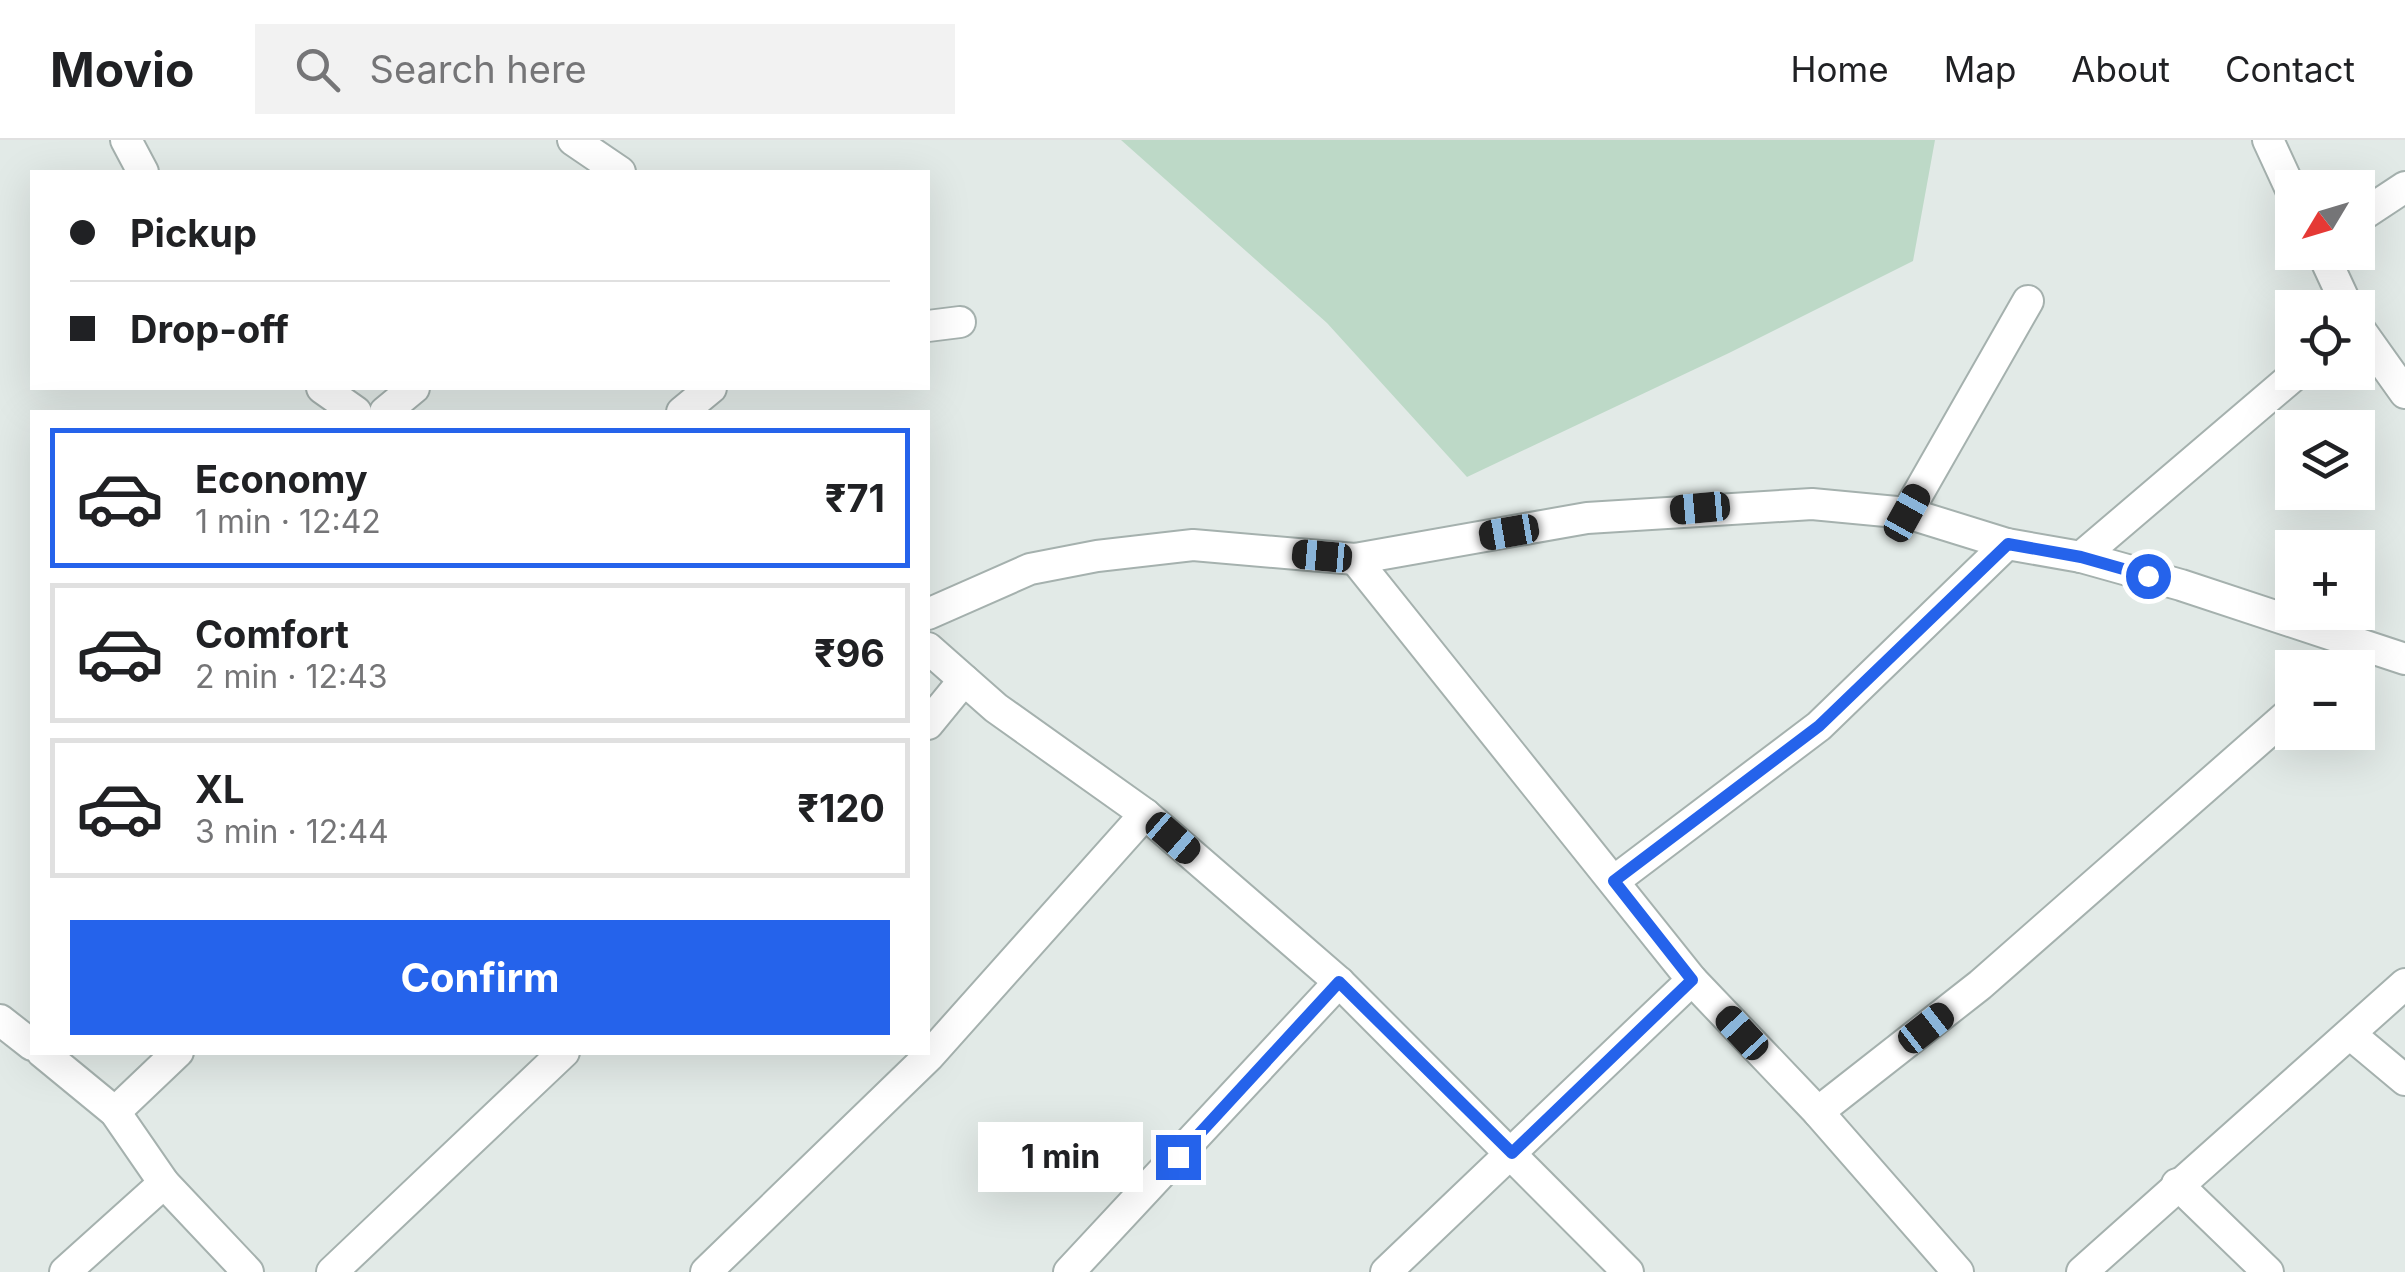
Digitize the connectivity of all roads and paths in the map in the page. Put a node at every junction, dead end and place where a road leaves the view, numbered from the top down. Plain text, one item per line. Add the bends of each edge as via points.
1 (126, 140) edge
2 (574, 140) edge
3 (2268, 140) edge
4 (141, 170) edge
5 (617, 170) edge
6 (2282, 170) edge
7 (2405, 187) edge
8 (2375, 207) edge
9 (2028, 301) dead end
10 (960, 322) dead end
11 (930, 326) edge
12 (2375, 339) edge
13 (2395, 355) edge
14 (325, 390) edge
15 (412, 390) edge
16 (709, 390) edge
17 (2277, 390) edge
18 (2405, 393) edge
19 (353, 410) edge
20 (387, 410) edge
21 (684, 410) edge
22 (1907, 513) junction
23 (2008, 544) junction
24 (2081, 557) junction
25 (1355, 559) junction
26 (930, 613) edge
27 (2364, 646) junction
28 (930, 650) edge
29 (2360, 650) edge
30 (2405, 659) edge
31 (964, 680) junction
32 (930, 722) edge
33 (2275, 726) edge
34 (1145, 814) junction
35 (1614, 881) junction
36 (1692, 980) junction
37 (1339, 982) junction
38 (2405, 984) edge
39 (2350, 1034) junction
40 (24, 1038) edge
41 (45, 1055) edge
42 (175, 1055) edge
43 (561, 1055) edge
44 (930, 1055) edge
45 (930, 1055) edge
46 (0, 1058) edge
47 (2405, 1080) edge
48 (115, 1112) junction
49 (1818, 1112) junction
50 (1512, 1153) junction
51 (164, 1182) junction
52 (2177, 1184) junction
53 (1623, 1271) edge
54 (65, 1272) edge
55 (248, 1272) edge
56 (332, 1272) edge
57 (706, 1272) edge
58 (1069, 1272) edge
59 (1386, 1272) edge
60 (1958, 1272) edge
61 (2082, 1272) edge
62 (2268, 1272) edge

1 - 4 street
2 - 5 street
3 - 6 street
7 - 8 street
9 - 22 street
10 - 11 street
12 - 13 street
13 - 18 street
14 - 19 street
15 - 20 street
16 - 21 street
17 - 24 street
22 - 23 street
22 - 25 street via 1812,504 1586,518
23 - 24 street
23 - 35 street via 1819,726
24 - 27 street
25 - 26 street via 1193,545 1097,556 1030,569
25 - 35 street
27 - 29 street
27 - 30 street
28 - 31 street
31 - 32 street
31 - 34 street
33 - 49 street via 1980,985
34 - 37 street
34 - 44 street
35 - 36 street
36 - 49 street
36 - 50 street
37 - 50 street
37 - 58 street
38 - 39 street
39 - 47 street
39 - 52 street
40 - 46 street
41 - 48 street
42 - 48 street
43 - 56 street
45 - 57 street
48 - 51 street
49 - 60 street
50 - 53 street
50 - 59 street
51 - 54 street
51 - 55 street
52 - 61 street
52 - 62 street

